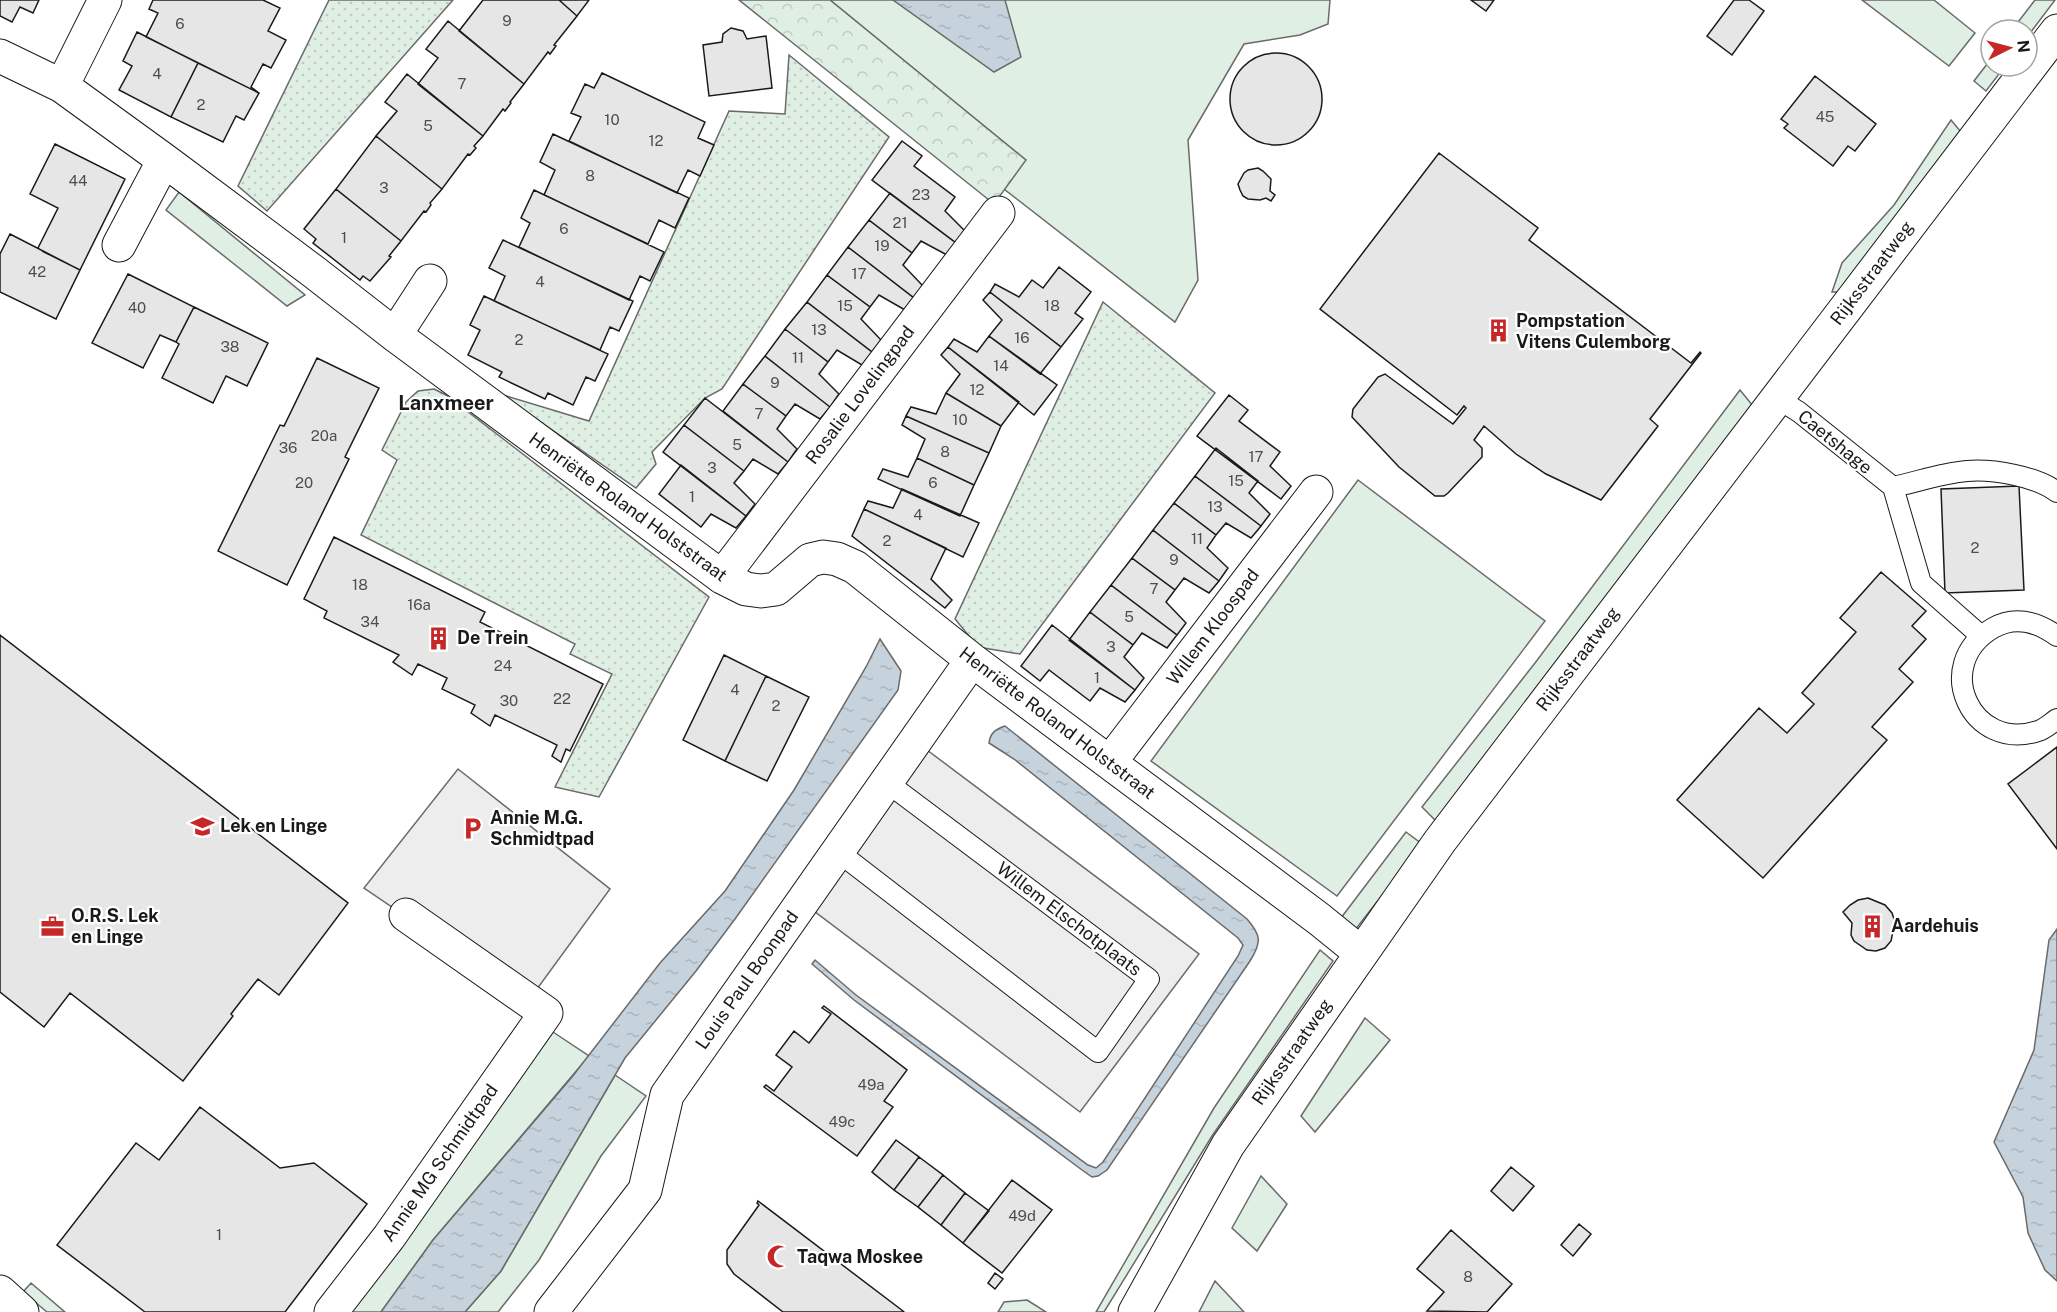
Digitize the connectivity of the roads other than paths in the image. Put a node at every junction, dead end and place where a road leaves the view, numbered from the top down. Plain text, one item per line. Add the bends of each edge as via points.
1 (105, 0) edge
2 (2057, 31) edge
3 (0, 56) edge
4 (63, 86) junction
5 (164, 160) junction
6 (998, 213) dead end
7 (119, 245) dead end
8 (430, 281) dead end
9 (395, 335) junction
10 (1777, 398) junction
11 (1893, 487) junction
12 (1316, 492) dead end
13 (2057, 492) edge
14 (722, 577) junction
15 (1980, 635) junction
16 (2057, 636) edge
17 (972, 660) junction
18 (2057, 719) edge
19 (1110, 762) junction
20 (885, 781) junction
21 (837, 851) junction
22 (406, 915) dead end
23 (1361, 953) junction
24 (0, 1292) edge
25 (22, 1312) edge
26 (331, 1312) edge
27 (551, 1312) edge
28 (1135, 1312) edge

1 - 4 street
2 - 10 street, Rijksstraatweg
3 - 4 street, Henriëtte Roland Holststraat
4 - 5 street, Henriëtte Roland Holststraat
5 - 7 street
5 - 9 street, Henriëtte Roland Holststraat
6 - 14 street, Rosalie Lovelingpad
8 - 9 street
9 - 14 street, Henriëtte Roland Holststraat
10 - 11 lane, Caetshage
10 - 23 street, Rijksstraatweg via 1440,841
11 - 13 lane via 1967,471 2016,474
11 - 15 lane via 1921,583
12 - 19 street, Willem Kloospad
14 - 17 street, Henriëtte Roland Holststraat via 746,589 776,589 810,560 837,559 855,567
15 - 16 lane via 2002,622 2021,620 2041,625
15 - 18 lane via 1968,650 1962,668 1962,687 1970,710 2001,732 2021,735 2040,731
17 - 19 street, Henriëtte Roland Holststraat
17 - 20 street, Louis Paul Boonpad
19 - 23 street, Henriëtte Roland Holststraat
20 - 21 street, Louis Paul Boonpad
20 - 21 lane, Willem Elschotplaats via 1149,979 1098,1052
21 - 27 street, Louis Paul Boonpad via 667,1095 645,1190
22 - 26 street, Annie MG Schmidtpad via 546,1012 389,1237
23 - 28 street, Rijksstraatweg via 1228,1145
24 - 25 street

